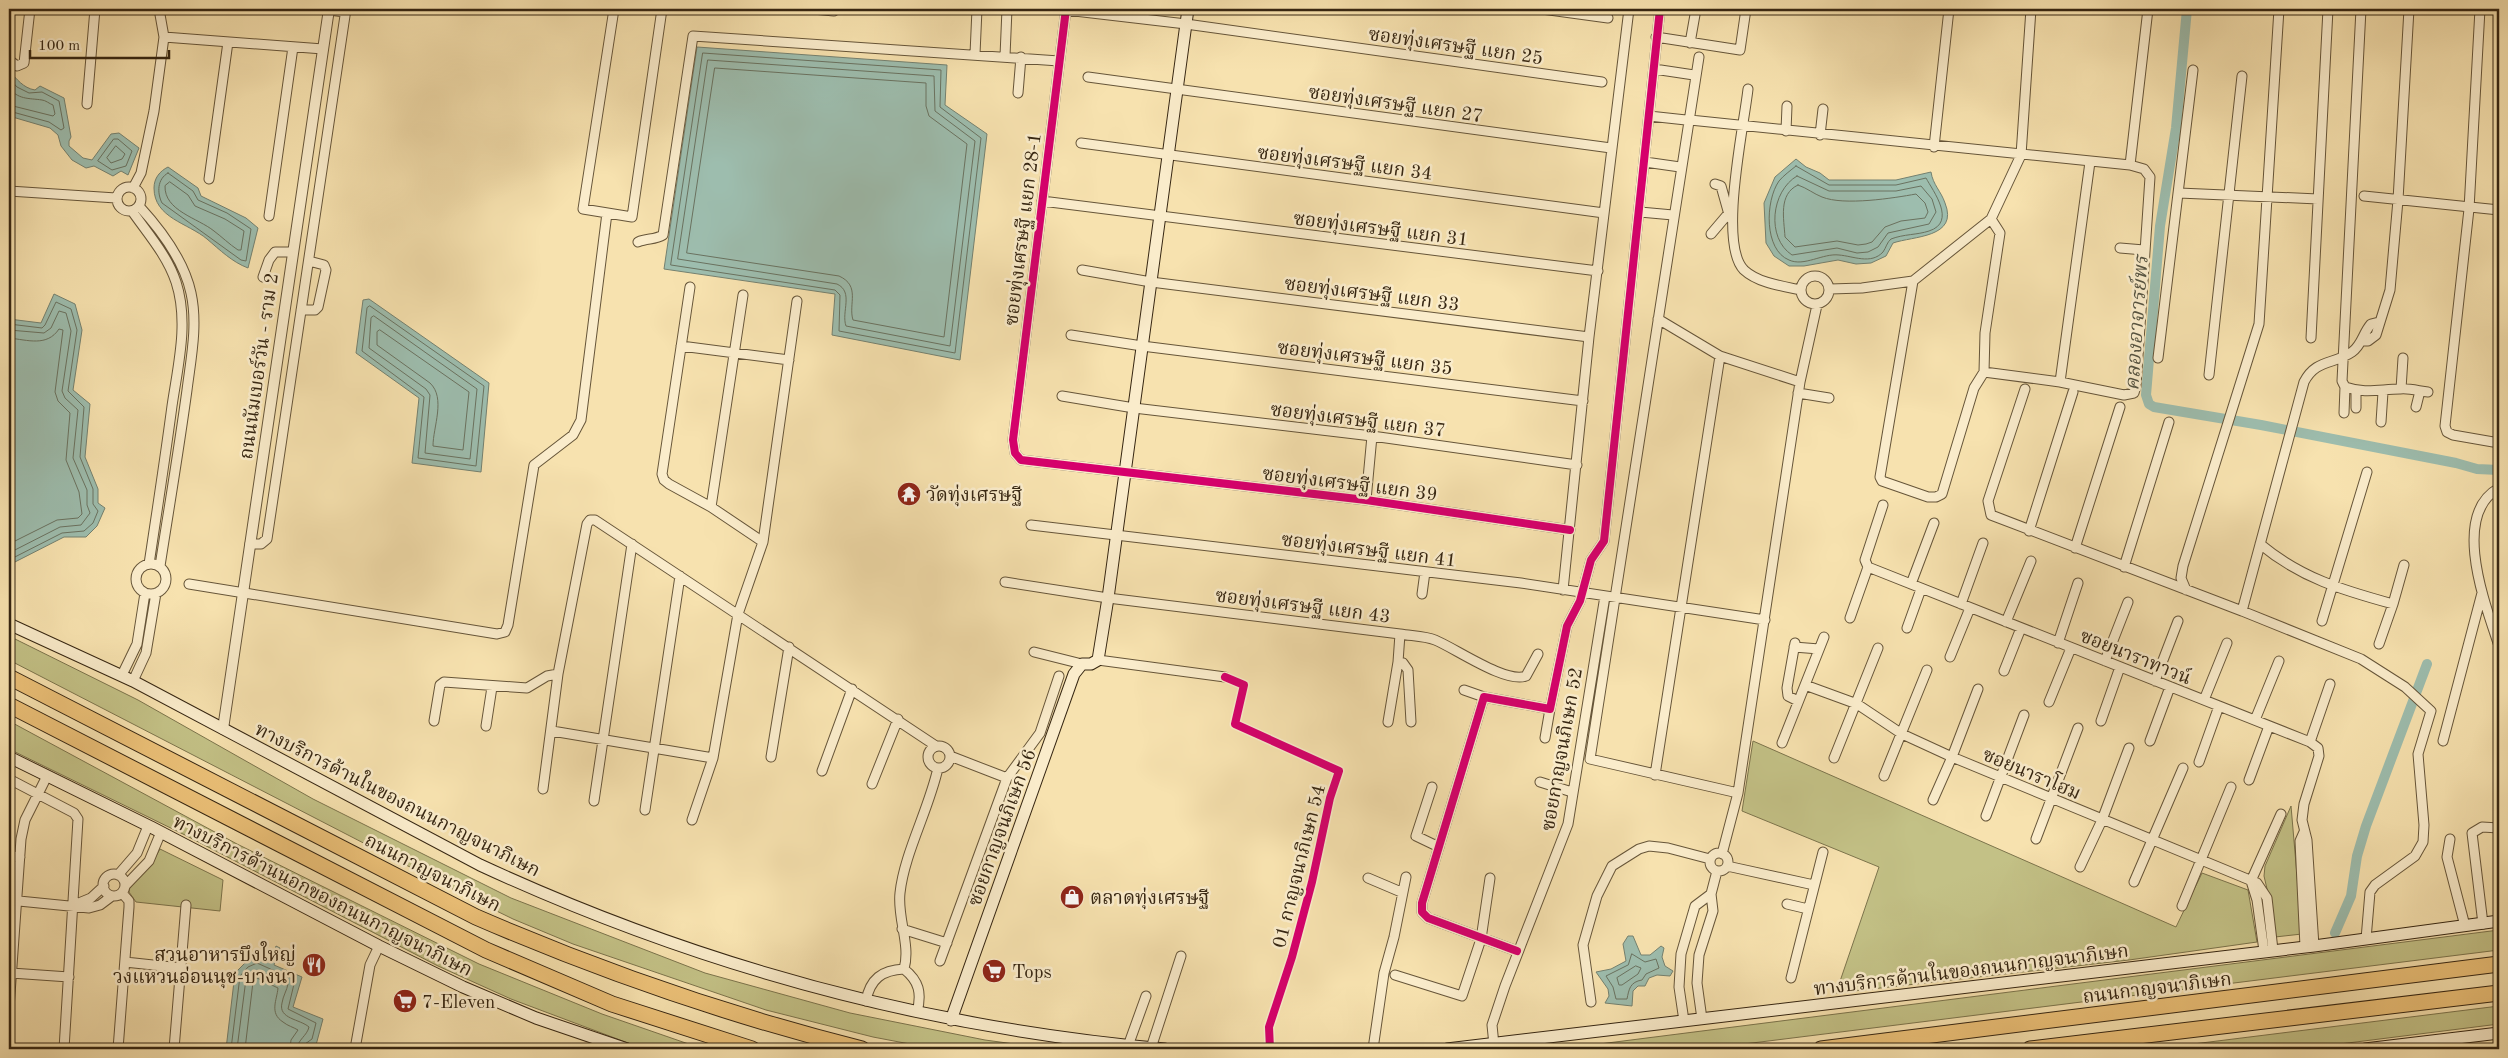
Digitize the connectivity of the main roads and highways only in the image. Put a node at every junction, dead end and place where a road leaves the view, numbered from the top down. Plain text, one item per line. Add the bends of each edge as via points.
1 (1188, 9) edge
2 (9, 624) edge
3 (9, 677) edge
4 (9, 706) edge
5 (9, 757) edge
6 (2499, 921) edge
7 (2499, 964) edge
8 (2499, 993) edge
9 (951, 1020) junction
10 (2499, 1033) edge
11 (1151, 1048) edge
12 (627, 1049) edge
13 (752, 1049) edge
14 (862, 1049) edge
15 (1165, 1049) edge
16 (1447, 1049) edge
17 (1821, 1049) edge
18 (2030, 1049) edge
19 (2366, 1049) edge

1 - 9 main road, ซอยกาญจนภิเษก 56 via 1098,660 1082,664 1074,674
2 - 9 main road, ทางบริการด้านในของถนนกาญจนาภิเษก via 122,675 516,882 682,947 806,986
3 - 14 highway, ถนนกาญจนาภิเษก via 484,921 674,995
4 - 13 highway via 486,950 612,1004
5 - 12 main road, ทางบริการด้านนอกของถนนกาญจนาภิเษก via 463,987 536,1018
6 - 16 main road, ทางบริการด้านในของถนนกาญจนาภิเษก
7 - 17 highway, ถนนกาญจนาภิเษก
8 - 18 highway
9 - 11 main road, ทางบริการด้านในของถนนกาญจนาภิเษก via 1057,1038
10 - 19 main road
11 - 15 main road, ทางบริการด้านในของถนนกาญจนาภิเษก

